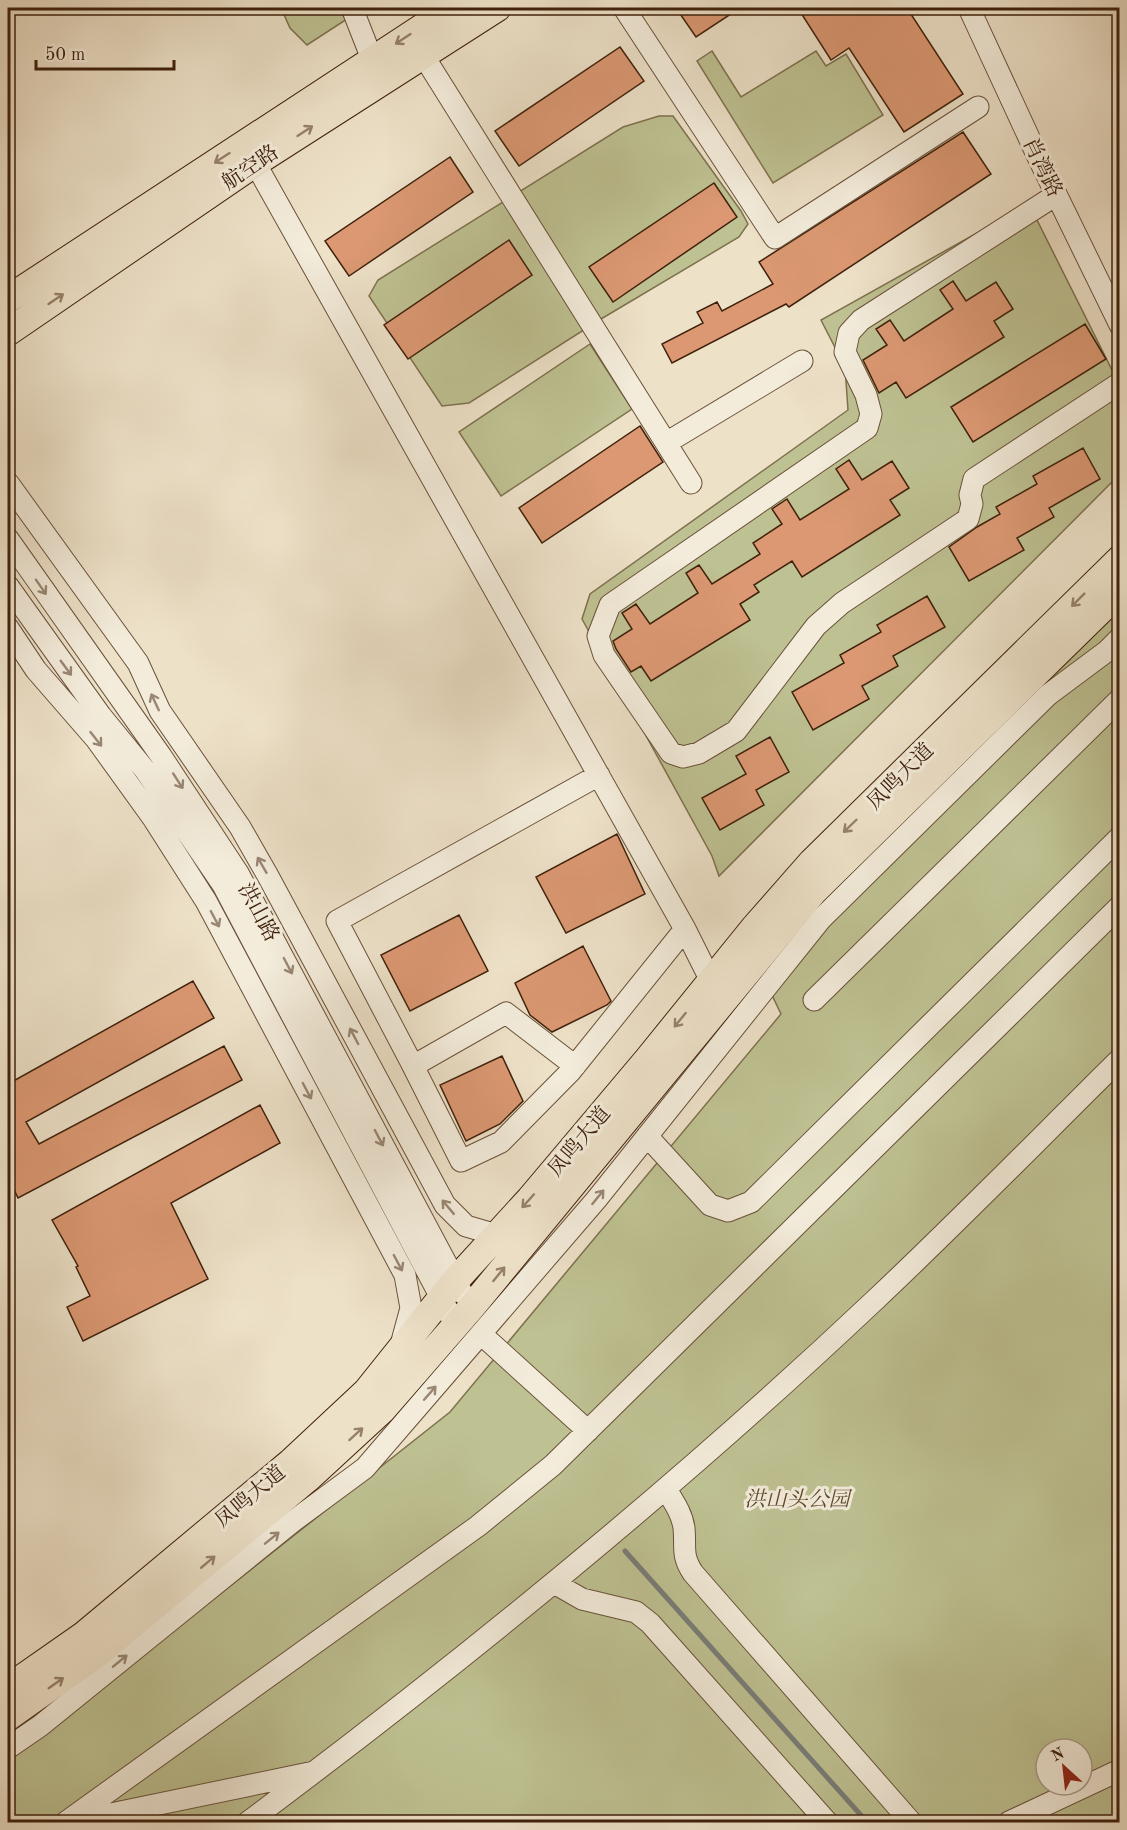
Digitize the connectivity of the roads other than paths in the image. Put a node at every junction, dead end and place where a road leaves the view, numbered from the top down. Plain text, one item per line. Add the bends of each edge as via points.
1 (352, 8) edge
2 (452, 8) edge
3 (497, 8) edge
4 (624, 8) edge
5 (969, 8) edge
6 (423, 56) junction
7 (372, 59) junction
8 (978, 107) dead end
9 (255, 163) junction
10 (1056, 195) junction
11 (8, 299) edge
12 (1119, 325) edge
13 (8, 332) edge
14 (802, 361) dead end
15 (1119, 383) edge
16 (666, 444) junction
17 (8, 483) edge
18 (691, 483) dead end
19 (8, 539) edge
20 (1119, 558) edge
21 (8, 586) edge
22 (1119, 591) edge
23 (8, 628) edge
24 (1119, 638) edge
25 (1119, 699) edge
26 (599, 775) junction
27 (1119, 837) edge
28 (1119, 906) edge
29 (686, 928) junction
30 (711, 981) junction
31 (814, 1000) dead end
32 (1119, 1059) edge
33 (413, 1066) junction
34 (575, 1066) junction
35 (647, 1136) junction
36 (497, 1235) junction
37 (448, 1290) junction
38 (469, 1323) junction
39 (400, 1351) junction
40 (588, 1431) junction
41 (666, 1489) junction
42 (555, 1583) junction
43 (8, 1688) edge
44 (8, 1716) edge
45 (8, 1748) edge
46 (1119, 1770) edge
47 (316, 1771) junction
48 (67, 1822) edge
49 (248, 1822) edge
50 (827, 1822) edge
51 (911, 1822) edge
52 (1009, 1822) edge

1 - 7 street
2 -> 7 main road, 航空路
3 - 6 main road, 航空路
4 - 8 street via 775,237
5 - 10 street, 肖湾路
9 -> 6 main road, 航空路
6 - 16 street
7 -> 11 main road, 航空路
13 -> 9 main road, 航空路
9 - 26 street
10 - 12 street, 肖湾路
10 - 15 street via 861,320 849,333 845,352 866,396 871,414 867,429 610,605 598,636 604,655 671,753 683,757 699,753 736,731 816,626 842,603 968,519 974,479
14 - 16 street
16 - 18 street
36 -> 17 street via 466,1226 445,1205 240,827 159,711 138,663
19 -> 37 street, 洪山路 via 238,873
20 -> 30 main road, 凤鸣大道 via 812,862
21 -> 37 street, 洪山路 via 101,716 145,770 223,885
38 -> 22 main road, 凤鸣大道 via 814,891
23 -> 39 street via 36,670 96,739 147,809 206,901 405,1275 411,1308
24 - 35 street via 1048,695 821,920
25 - 31 street
26 - 29 street
26 - 33 street via 337,921
27 - 35 street via 751,1202 728,1211 710,1205
28 - 40 street
29 - 30 street
29 - 34 street
30 -> 36 main road, 凤鸣大道 via 538,1191
32 - 41 street via 874,1301
33 - 34 street via 506,1013
33 - 34 street via 461,1161 501,1142
38 -> 35 street via 596,1200
36 - 37 main road, 凤鸣大道
37 - 38 street, 洪山路
37 - 39 main road, 凤鸣大道
38 - 40 street, 洪山路
44 -> 38 main road, 凤鸣大道 via 97,1654 307,1479
45 -> 38 street via 365,1468
39 - 43 main road, 凤鸣大道 via 367,1391 290,1462 84,1635
40 - 48 street via 478,1526
41 - 42 street
41 - 51 street via 680,1513 686,1563 693,1573
42 - 47 street
42 - 50 street via 582,1599 636,1612 650,1623
46 - 52 street
47 - 48 street
47 - 49 street

